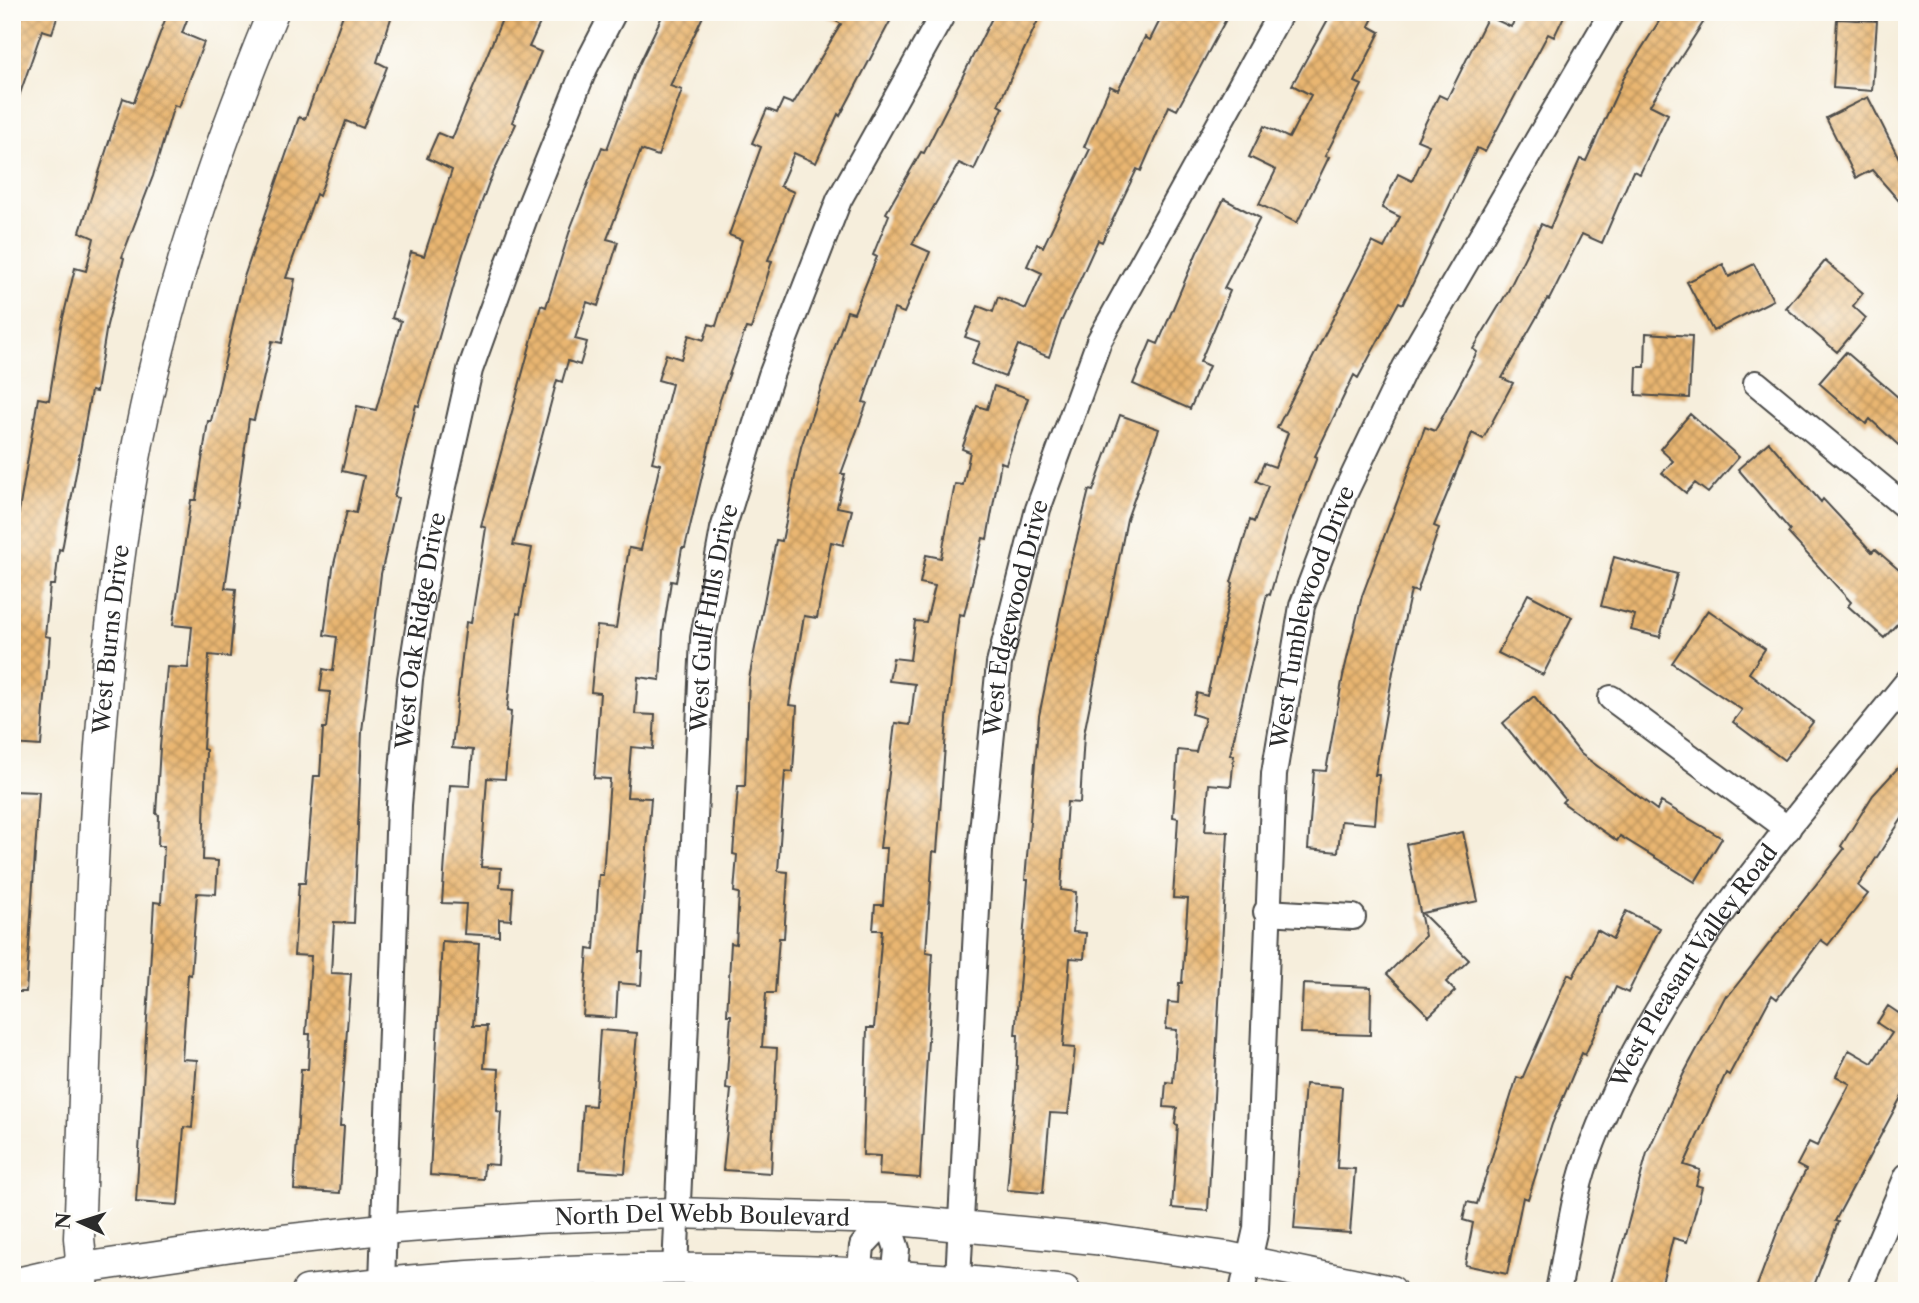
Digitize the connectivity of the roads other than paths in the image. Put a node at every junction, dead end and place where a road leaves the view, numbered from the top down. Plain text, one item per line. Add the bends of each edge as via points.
1 (273, 12) edge
2 (614, 12) edge
3 (944, 12) edge
4 (1281, 12) edge
5 (1612, 12) edge
6 (1756, 383) dead end
7 (1907, 508) edge
8 (1907, 682) edge
9 (1611, 698) dead end
10 (1788, 829) junction
11 (1266, 912) junction
12 (1353, 917) dead end
13 (1907, 1176) edge
14 (675, 1213) junction
15 (887, 1219) junction
16 (963, 1228) junction
17 (382, 1229) junction
18 (1247, 1262) junction
19 (675, 1270) junction
20 (958, 1279) junction
21 (83, 1280) edge
22 (382, 1282) junction
23 (859, 1282) edge
24 (894, 1283) edge
25 (12, 1284) edge
26 (307, 1291) edge
27 (1065, 1291) edge
28 (1242, 1291) edge
29 (1391, 1291) edge
30 (1558, 1291) edge
31 (1858, 1291) edge

1 - 21 street, West Burns Drive via 191,229 154,370 128,498 99,752 79,1238
2 - 17 street, West Oak Ridge Drive via 527,212 470,370 432,540 410,679 399,805
3 - 14 street, West Gulf Hills Drive via 839,200 771,376 723,529 703,638
4 - 16 street, West Edgewood Drive via 1099,341 1038,509 997,677 980,851
5 - 11 street, West Tumblewood Drive via 1405,368 1335,520 1299,619 1274,774
6 - 7 street
8 - 10 street, West Pleasant Valley Road
9 - 10 street
10 - 30 street, West Pleasant Valley Road via 1688,960 1632,1052 1585,1163
11 - 12 street
11 - 18 street, West Tumblewood Drive via 1256,1229
13 - 31 street
14 - 15 street, North Del Webb Boulevard
14 - 17 street, North Del Webb Boulevard
14 - 19 street, West Gulf Hills Drive
15 - 16 street, North Del Webb Boulevard
15 - 23 street via 862,1247
15 - 24 street via 897,1249
16 - 18 street, North Del Webb Boulevard via 1105,1240
16 - 20 street, West Edgewood Drive
17 - 21 street, North Del Webb Boulevard via 239,1245
17 - 22 street, West Oak Ridge Drive
18 - 28 street, West Tumblewood Drive
18 - 29 street, North Del Webb Boulevard
19 - 22 street via 540,1271
19 - 23 street
20 - 24 street
20 - 27 street
21 - 25 street, North Del Webb Boulevard
22 - 26 street
23 - 24 street

